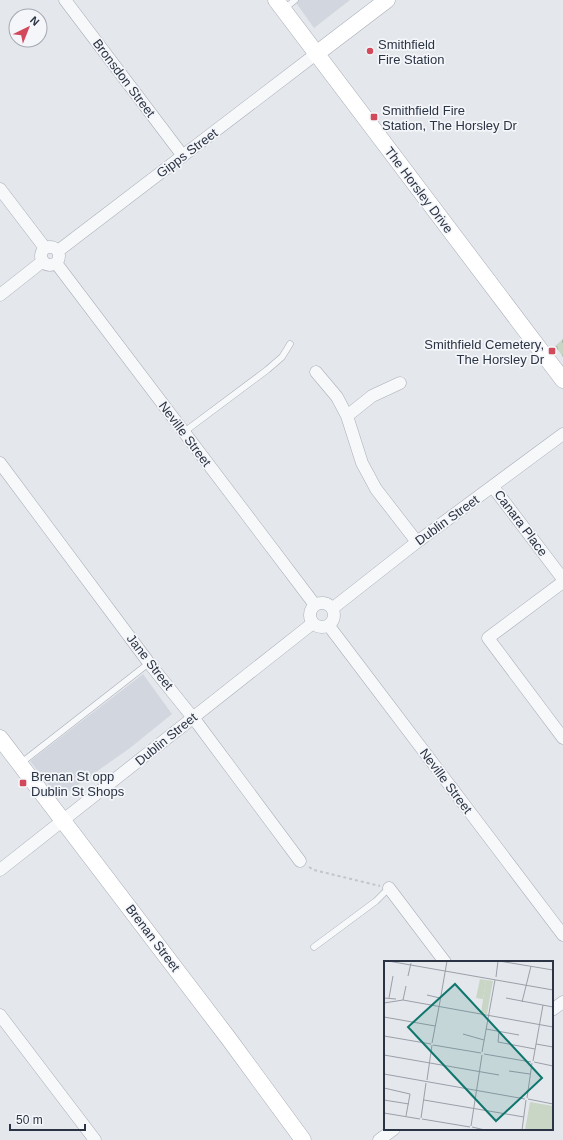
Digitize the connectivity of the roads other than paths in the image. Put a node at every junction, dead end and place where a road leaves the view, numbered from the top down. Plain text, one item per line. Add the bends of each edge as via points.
1 (65, 0) edge
2 (384, 1) edge
3 (285, 3) edge
4 (316, 54) junction
5 (184, 156) junction
6 (0, 189) edge
7 (45, 248) junction
8 (57, 257) junction
9 (43, 261) junction
10 (0, 295) edge
11 (290, 344) dead end
12 (316, 372) dead end
13 (563, 380) edge
14 (400, 383) dead end
15 (347, 416) junction
16 (184, 432) junction
17 (563, 434) edge
18 (0, 463) edge
19 (493, 487) junction
20 (417, 542) junction
21 (563, 581) edge
22 (315, 605) junction
23 (333, 608) junction
24 (312, 623) junction
25 (329, 626) junction
26 (149, 663) junction
27 (192, 717) junction
28 (0, 738) edge
29 (563, 738) edge
30 (20, 764) junction
31 (64, 820) junction
32 (300, 861) road end
33 (0, 870) edge
34 (389, 888) joint
35 (563, 935) edge
36 (314, 947) dead end
37 (444, 961) edge
38 (563, 1002) edge
39 (553, 1009) edge
40 (0, 1015) edge
41 (393, 1130) edge
42 (95, 1140) edge
43 (303, 1140) edge
44 (379, 1140) edge

1 - 5 street, Bronsdon Street
2 - 4 main road
3 - 4 main road, The Horsley Drive
4 - 5 street, Gipps Street
4 - 13 main road, The Horsley Drive
5 - 8 street, Gipps Street
6 - 7 street
7 - 8 street via 52,247
7 - 9 street via 41,254
8 - 9 street via 50,265
8 - 16 street, Neville Street
9 - 10 street
11 - 16 lane via 282,357 267,370
12 - 15 street via 337,397
14 - 15 street via 372,396
15 - 20 street via 362,463 376,489
16 - 22 street, Neville Street
17 - 19 street, Dublin Street
18 - 26 street, Jane Street
19 - 20 street, Dublin Street
19 - 21 street, Canara Place
20 - 23 street, Dublin Street
21 - 29 street via 488,638
22 - 23 street via 323,603
22 - 24 street via 311,610
23 - 25 street via 335,619
24 - 25 street via 322,628
24 - 27 street, Dublin Street
25 - 35 street, Neville Street
26 - 27 street, Jane Street
26 - 30 lane
27 - 31 street, Dublin Street
27 - 32 street, Jane Street
28 - 30 main road, Brenan Street
30 - 31 main road, Brenan Street
31 - 33 street, Dublin Street
31 - 43 main road, Brenan Street
34 - 36 lane via 376,901
34 - 37 street
38 - 39 street
40 - 42 street
41 - 44 street

